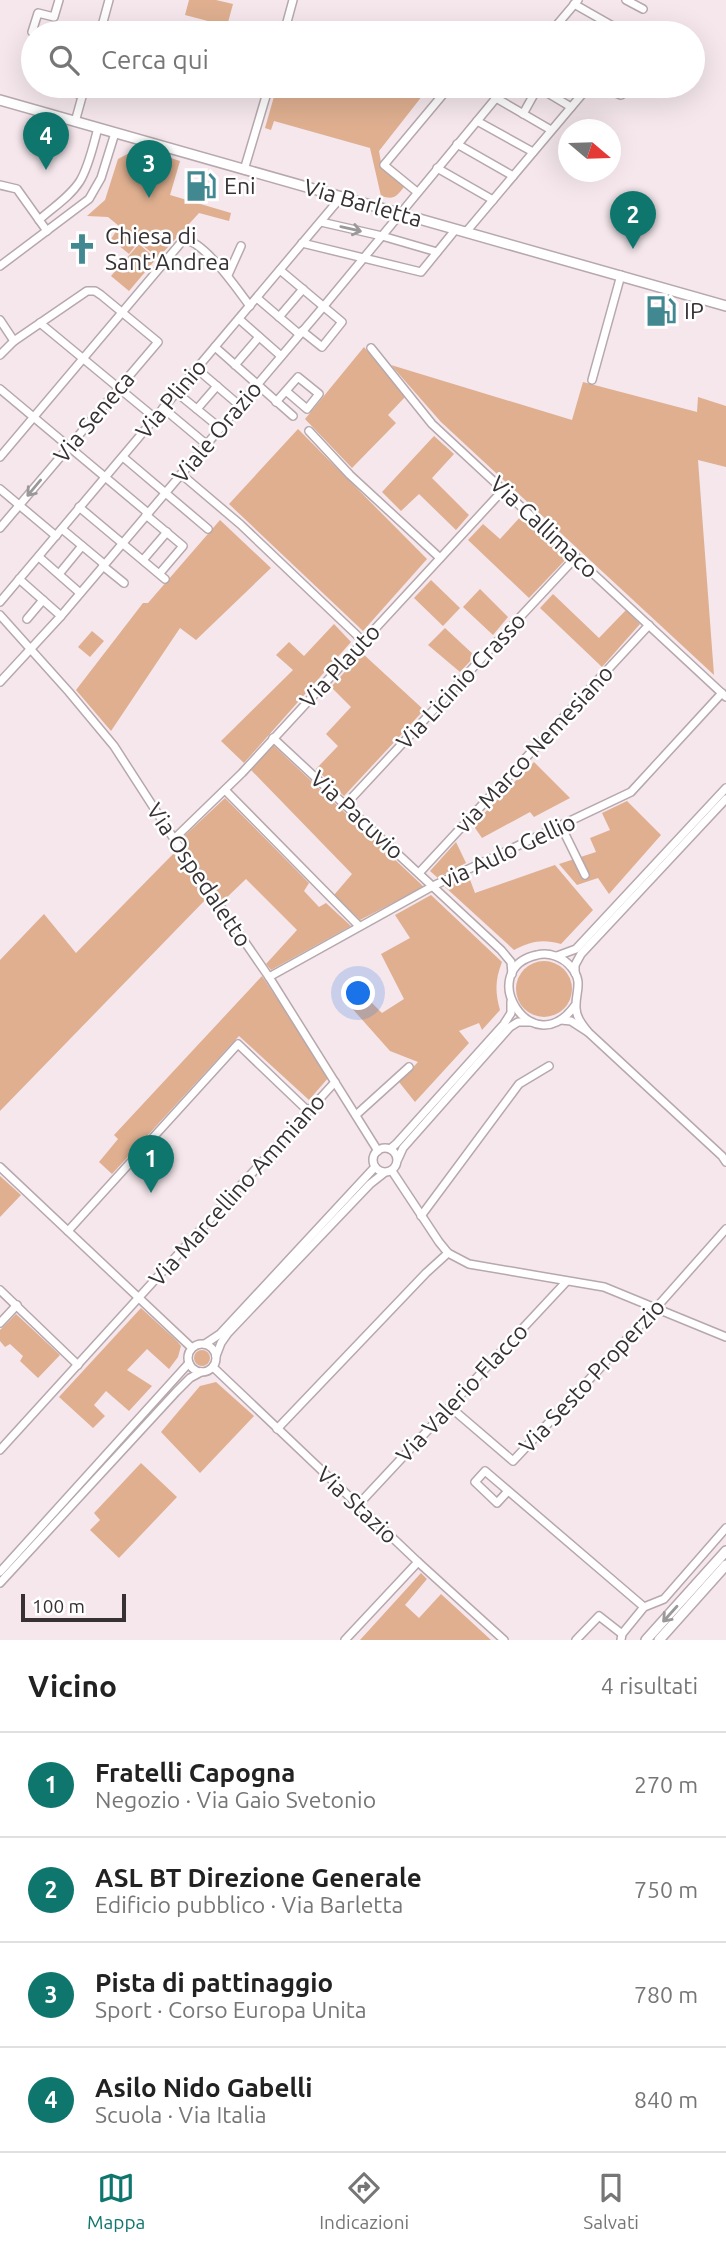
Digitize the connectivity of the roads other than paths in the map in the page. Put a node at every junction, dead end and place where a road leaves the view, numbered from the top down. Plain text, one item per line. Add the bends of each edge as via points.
1 (59, 0) edge
2 (109, 0) edge
3 (293, 0) edge
4 (626, 0) edge
5 (576, 2) edge
6 (643, 9) dead end
7 (35, 21) edge
8 (103, 21) edge
9 (287, 21) edge
10 (560, 21) edge
11 (606, 21) edge
12 (81, 98) edge
13 (265, 98) edge
14 (440, 98) edge
15 (496, 98) joint
16 (531, 98) edge
17 (556, 98) edge
18 (579, 98) edge
19 (0, 100) edge
20 (571, 107) junction
21 (523, 114) junction
22 (477, 121) junction
23 (75, 122) junction
24 (99, 128) junction
25 (551, 130) junction
26 (115, 133) junction
27 (457, 144) junction
28 (533, 152) junction
29 (437, 168) junction
30 (244, 170) junction
31 (513, 176) junction
32 (0, 185) edge
33 (417, 192) junction
34 (342, 196) junction
35 (493, 200) junction
36 (399, 213) junction
37 (38, 219) junction
38 (321, 222) junction
39 (47, 231) junction
40 (461, 231) junction
41 (382, 236) junction
42 (303, 243) junction
43 (241, 246) dead end
44 (437, 252) junction
45 (364, 258) junction
46 (0, 265) edge
47 (280, 270) junction
48 (228, 275) junction
49 (621, 275) junction
50 (303, 289) junction
51 (257, 298) junction
52 (250, 306) junction
53 (324, 306) junction
54 (726, 306) edge
55 (122, 312) junction
56 (279, 317) junction
57 (239, 319) junction
58 (0, 320) edge
59 (40, 323) junction
60 (300, 332) junction
61 (259, 337) junction
62 (14, 341) junction
63 (215, 347) junction
64 (371, 348) dead end
65 (0, 355) edge
66 (281, 356) junction
67 (82, 358) junction
68 (235, 365) junction
69 (197, 369) junction
70 (592, 380) dead end
71 (256, 385) junction
72 (217, 386) junction
73 (119, 388) junction
74 (0, 389) edge
75 (286, 391) junction
76 (182, 397) dead end
77 (276, 402) junction
78 (239, 405) junction
79 (163, 408) junction
80 (197, 409) junction
81 (293, 416) dead end
82 (33, 417) junction
83 (155, 418) junction
84 (220, 428) junction
85 (309, 431) dead end
86 (206, 444) junction
87 (69, 447) junction
88 (0, 457) edge
89 (122, 457) junction
90 (181, 474) junction
91 (105, 477) junction
92 (0, 489) edge
93 (504, 489) junction
94 (165, 493) junction
95 (19, 506) junction
96 (79, 507) junction
97 (147, 514) junction
98 (0, 528) edge
99 (62, 529) junction
100 (208, 529) dead end
101 (167, 532) junction
102 (56, 536) junction
103 (122, 542) junction
104 (82, 546) junction
105 (38, 556) junction
106 (576, 557) junction
107 (440, 558) junction
108 (144, 560) junction
109 (103, 565) junction
110 (59, 574) junction
111 (19, 579) junction
112 (124, 583) dead end
113 (80, 593) junction
114 (43, 600) junction
115 (0, 602) edge
116 (0, 615) edge
117 (61, 615) junction
118 (27, 619) dead end
119 (649, 625) junction
120 (363, 641) junction
121 (32, 649) junction
122 (0, 682) edge
123 (724, 695) edge
124 (273, 738) junction
125 (726, 788) edge
126 (225, 790) junction
127 (726, 799) edge
128 (346, 804) junction
129 (561, 826) junction
130 (174, 839) junction
131 (419, 873) junction
132 (584, 875) dead end
133 (433, 886) junction
134 (359, 926) junction
135 (501, 950) junction
136 (535, 955) junction
137 (555, 956) junction
138 (575, 973) junction
139 (512, 974) junction
140 (269, 977) junction
141 (511, 1002) junction
142 (576, 1004) junction
143 (561, 1020) junction
144 (540, 1024) junction
145 (588, 1032) junction
146 (549, 1066) dead end
147 (409, 1067) dead end
148 (335, 1082) junction
149 (308, 1111) junction
150 (356, 1115) junction
151 (390, 1149) junction
152 (378, 1151) junction
153 (725, 1158) edge
154 (398, 1159) junction
155 (0, 1167) edge
156 (375, 1167) junction
157 (388, 1172) junction
158 (421, 1216) junction
159 (726, 1229) edge
160 (68, 1231) junction
161 (449, 1253) junction
162 (566, 1282) junction
163 (0, 1290) edge
164 (139, 1298) junction
165 (17, 1306) junction
166 (656, 1308) junction
167 (0, 1323) edge
168 (726, 1337) edge
169 (205, 1344) junction
170 (192, 1348) junction
171 (216, 1356) junction
172 (189, 1363) junction
173 (78, 1364) junction
174 (213, 1367) junction
175 (201, 1372) junction
176 (450, 1407) junction
177 (277, 1429) junction
178 (0, 1450) edge
179 (508, 1491) junction
180 (358, 1505) junction
181 (726, 1528) edge
182 (726, 1551) edge
183 (418, 1562) junction
184 (726, 1565) edge
185 (0, 1572) edge
186 (0, 1583) edge
187 (644, 1607) junction
188 (622, 1637) edge
189 (345, 1640) edge
190 (504, 1640) edge
191 (576, 1640) edge
192 (646, 1640) edge
193 (659, 1640) edge

1 - 7 street via 54,17 38,13
2 - 8 street
3 - 9 street
4 - 6 street
5 - 10 street
5 - 11 street
12 - 23 street
13 - 30 street
14 - 33 street via 384,164
15 - 21 street
15 - 22 street, Viale Orazio
16 - 21 street
17 - 20 street
18 - 20 street
19 - 23 main road, Via Barletta
20 - 25 street
21 - 25 street
22 - 27 street, Viale Orazio
22 - 28 street
23 - 24 main road, Via Barletta
24 - 26 main road, Via Barletta
24 - 37 street via 79,182
25 - 28 street
26 - 30 main road, Via Barletta
26 - 39 street via 94,192
27 - 29 street, Viale Orazio
27 - 31 street
28 - 31 street
29 - 33 street, Viale Orazio
29 - 35 street
30 - 34 main road, Via Barletta
31 - 35 street
32 - 37 street via 17,189
33 - 36 street, Viale Orazio
34 - 36 main road, Via Barletta
34 - 38 street, Via Plinio
35 - 40 street
36 - 40 main road, Via Barletta
36 - 41 street, Viale Orazio
37 - 39 street
38 -> 41 street
38 - 42 street, Via Plinio
39 - 46 street
40 - 44 street
40 - 49 main road, Via Barletta
41 - 44 street
41 - 45 street, Viale Orazio
42 - 45 street
42 - 47 street, Via Plinio
43 - 48 street
44 - 45 street via 421,272
45 - 53 street, Viale Orazio
47 - 50 street
47 - 51 street, Via Plinio
48 - 52 street
48 - 55 street via 184,239
49 - 54 main road, Via Barletta
49 - 70 street
50 - 53 street
50 - 56 street
51 - 52 street, Via Plinio
51 - 56 street
52 - 57 street, Via Plinio
53 - 60 street, Viale Orazio
53 - 60 street via 342,322 322,347
55 - 59 street via 102,295 87,292
55 - 67 street
55 - 73 street, Via Seneca via 158,342
56 - 60 street
57 - 61 street
57 - 63 street, Via Plinio
58 - 62 street
59 - 62 street
59 - 67 street
60 - 66 street, Viale Orazio
61 - 66 street
61 - 68 street
62 - 65 street
63 - 68 street
63 - 69 street, Via Plinio
64 - 93 street, Via Callimaco via 432,424
66 - 71 street, Viale Orazio
67 - 73 street
67 - 82 street
68 - 71 street
69 - 72 street
69 - 79 street, Via Plinio
71 - 77 street
71 - 78 street, Viale Orazio
72 - 78 street
72 - 80 street
73 - 83 street
73 - 87 street, Via Seneca
74 - 82 street
75 - 75 street via 298,377 319,394 307,409
75 - 77 street
76 - 80 street
77 - 81 street
78 - 84 street, Viale Orazio
79 - 83 street, Via Plinio
79 - 86 street
80 - 84 street
82 - 87 street
82 - 88 street
83 - 89 street, Via Plinio
84 - 86 street, Viale Orazio
85 - 107 street
86 - 90 street, Viale Orazio
87 - 91 street
87 -> 95 street, Via Seneca
89 - 91 street, Via Plinio
89 - 94 street
90 - 94 street, Viale Orazio
90 - 120 street
91 - 96 street, Via Plinio
91 - 97 street
92 - 95 street
93 - 106 street, Via Callimaco
93 - 107 street, Via Plauto
94 - 97 street, Viale Orazio
94 - 100 street
95 - 98 street, Via Seneca
95 - 102 street
96 - 99 street, Via Plinio
96 - 103 street
97 - 101 street
97 - 103 street, Viale Orazio
99 - 102 street, Via Plinio
99 - 104 street
101 - 108 street
101 - 108 street via 183,546 163,576
102 - 105 street, Via Plinio
103 - 108 street
103 - 109 street, Viale Orazio
104 - 109 street
104 - 110 street
105 - 110 street
105 - 111 street, Via Plinio
106 - 119 street, Via Callimaco
106 - 128 street, Via Licinio Crasso
107 - 120 street, Via Plauto
109 - 112 street
109 - 113 street, Viale Orazio
110 - 113 street
111 - 114 street
111 - 115 street, Via Plinio
113 - 117 street, Viale Orazio
114 - 117 street
114 - 118 street
116 - 121 street, Via Ospedaletto
117 - 121 street, Viale Orazio
119 - 123 street, Via Callimaco
119 - 131 street, via Marco Nemesiano
120 - 124 street, Via Plauto
121 - 122 street, Viale Orazio
121 - 130 street, Via Ospedaletto via 114,746
123 - 129 street, via Aulo Gellio via 631,792
124 - 126 street, Via Plauto
124 - 128 street, Via Pacuvio
125 - 137 street via 576,949
126 - 130 street, Via Plauto
126 - 134 street
127 - 138 street via 581,954
128 - 131 street, Via Pacuvio
129 - 132 street
129 - 133 street, via Aulo Gellio
130 - 140 street, Via Ospedaletto
131 - 133 street, Via Pacuvio
133 - 134 street, via Aulo Gellio
133 - 135 street, Via Pacuvio
134 - 140 street, via Aulo Gellio
135 - 136 street via 517,959
135 - 139 street, Via Pacuvio via 511,962
136 - 137 street
136 - 139 street
137 - 138 street
138 - 142 street via 579,983
139 - 141 street
140 - 148 street, Via Ospedaletto
141 - 144 street via 522,1016
141 - 151 street via 504,1024
142 - 143 street
142 - 145 street via 578,1018
143 - 144 street
143 - 145 street
144 - 154 street via 517,1022 510,1027 402,1148
145 - 153 street
146 - 158 street via 519,1084
147 - 150 street
148 - 149 street, Via Marcellino Ammiano
148 - 150 street, Via Ospedaletto
149 - 160 street via 238,1044
149 - 164 street, Via Marcellino Ammiano
150 - 152 street, Via Ospedaletto
151 - 152 street
151 - 154 street
152 - 156 street via 373,1158
154 - 157 street
155 - 160 street
156 - 157 street
156 - 169 street via 220,1334
157 - 158 street
157 - 171 street via 370,1184 228,1333
158 - 161 street
159 - 166 street, Via Sesto Properzio
160 - 164 street
161 - 162 street via 481,1268
161 - 177 street
162 - 166 street via 604,1287
162 - 176 street, Via Valerio Flacco
163 - 165 street
164 - 170 street
164 - 173 street, Via Marcellino Ammiano
165 - 167 street
165 - 173 street
166 - 168 street
166 - 176 street, Via Sesto Properzio via 513,1461
169 - 170 street
169 - 171 street
170 - 172 street
171 - 174 street
172 - 175 street
172 - 185 street
173 - 178 street, Via Marcellino Ammiano
174 - 175 street
174 - 177 street, Via Stazio
175 - 186 street via 176,1392
176 - 180 street, Via Valerio Flacco
177 - 180 street, Via Stazio
179 - 179 street via 485,1471 475,1482 497,1503
179 - 187 street
180 - 183 street, Via Stazio
181 - 187 street via 664,1599
182 -> 192 main road
183 - 189 street
183 - 190 street, Via Stazio
184 - 193 main road
187 - 188 street
188 - 191 street via 599,1616

